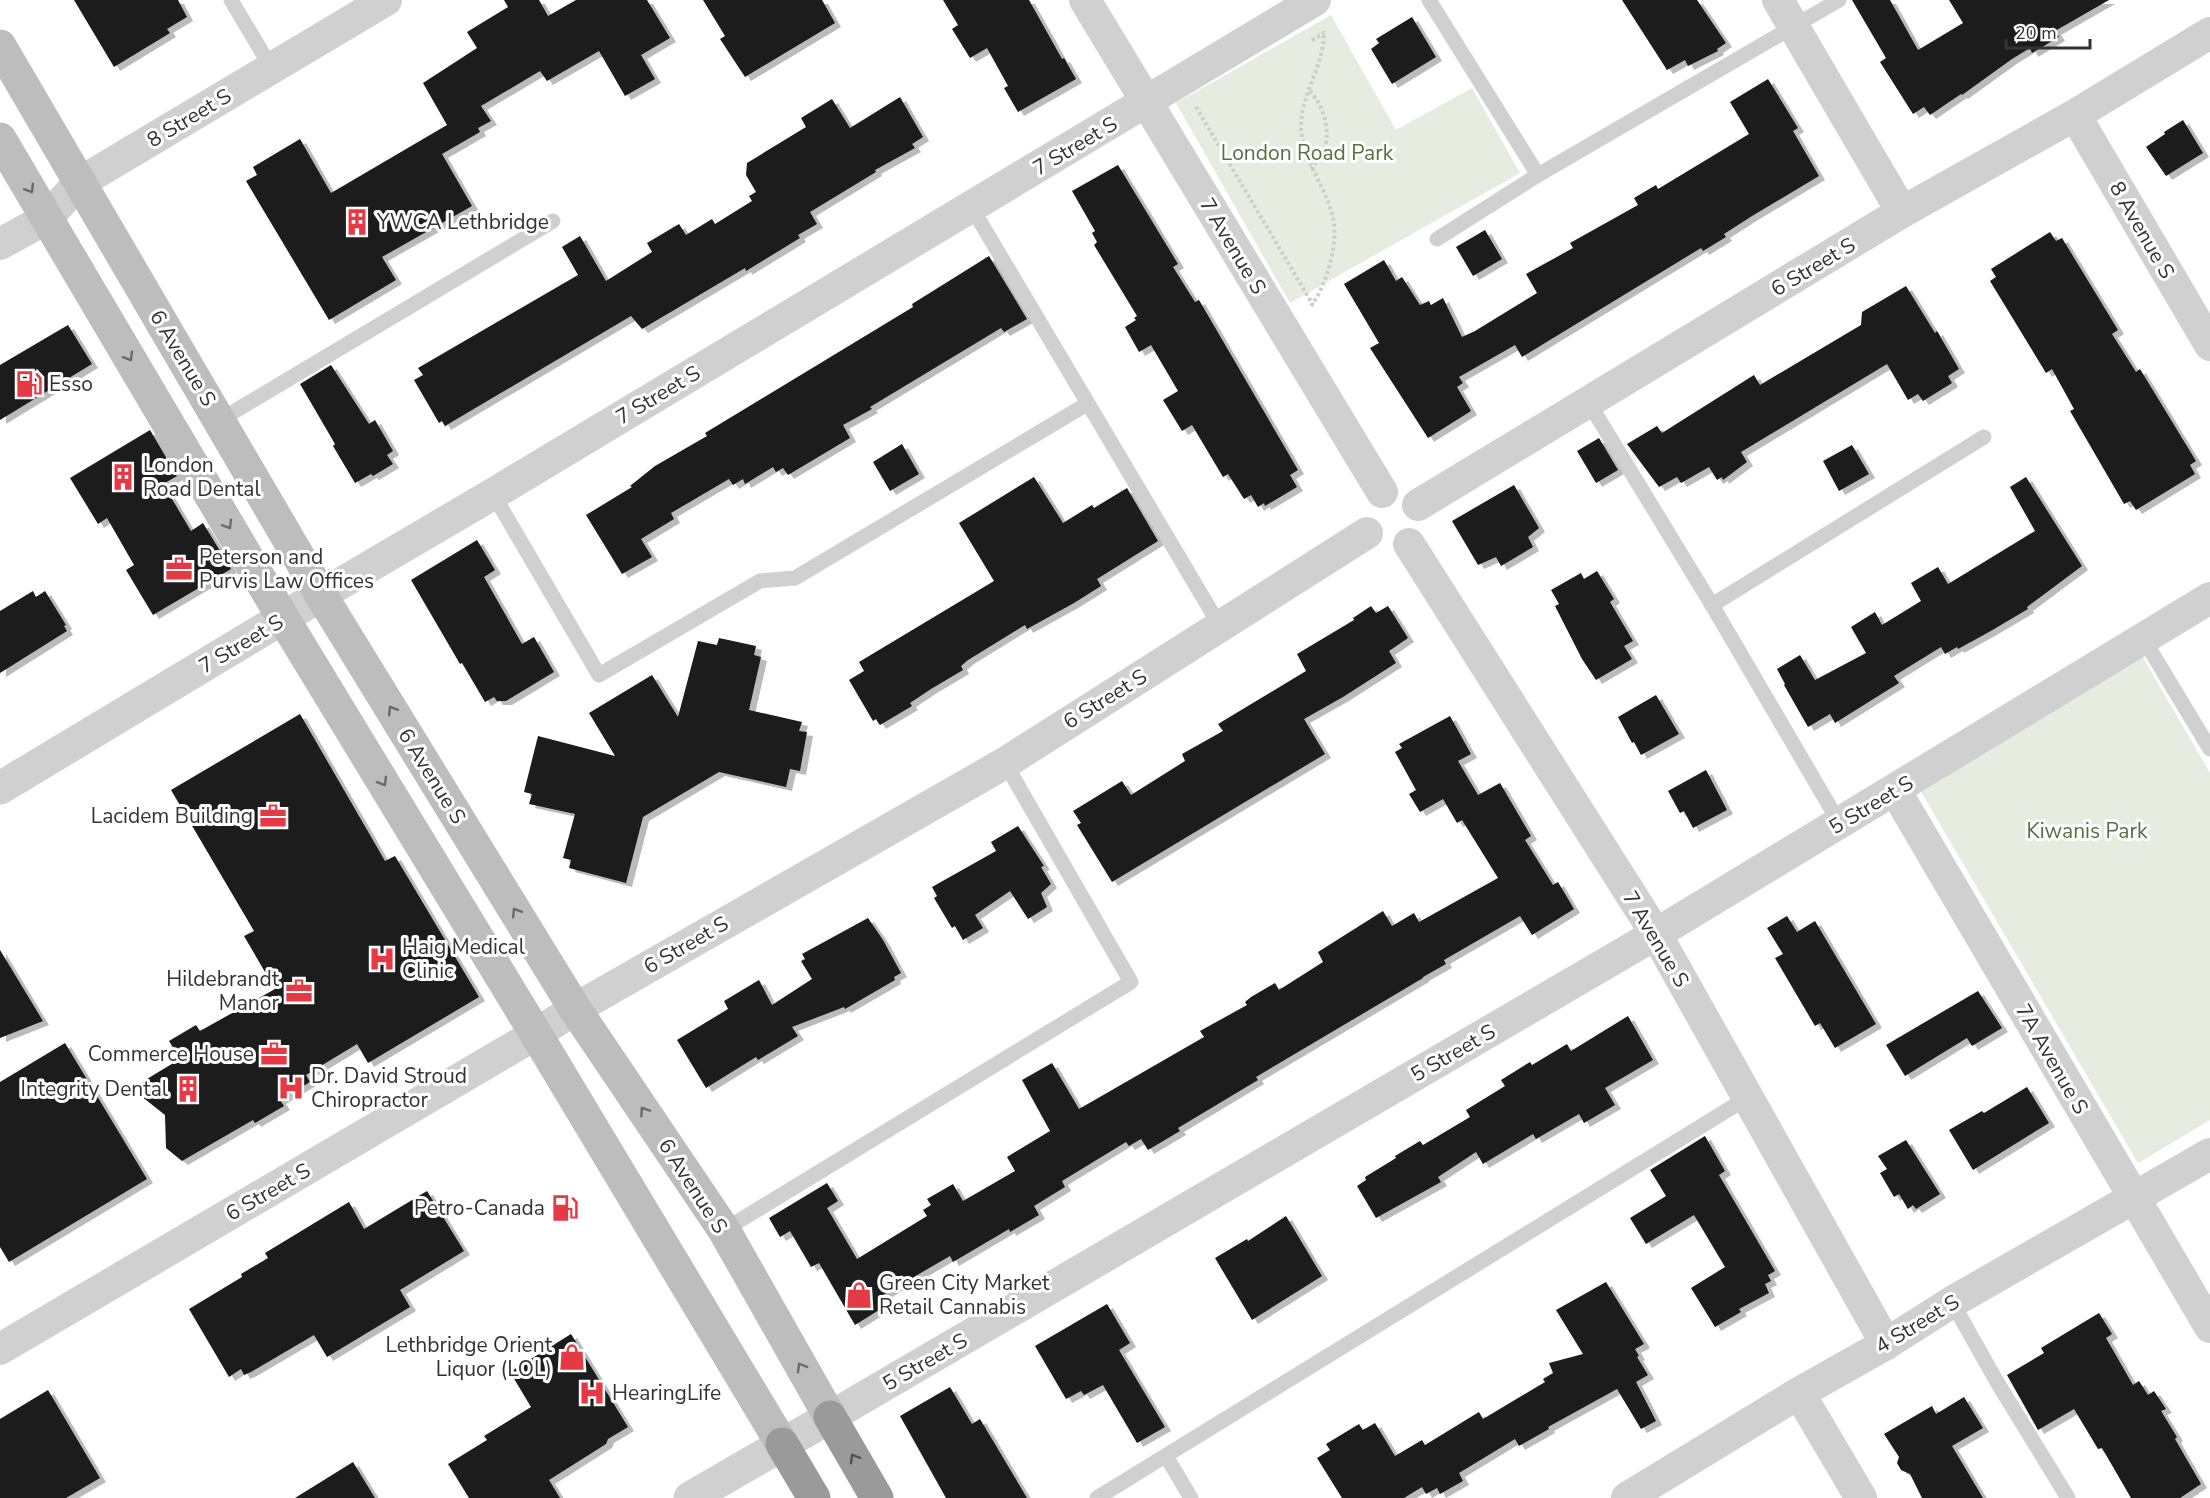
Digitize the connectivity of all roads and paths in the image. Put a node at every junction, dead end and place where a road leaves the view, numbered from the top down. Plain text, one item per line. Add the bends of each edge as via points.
1 (231, 0) edge
2 (386, 0) edge
3 (1085, 0) edge
4 (1314, 0) edge
5 (1429, 0) edge
6 (1778, 0) edge
7 (1839, 0) edge
8 (1794, 27) junction
9 (1324, 33) junction
10 (2210, 33) edge
11 (1305, 44) dead end
12 (0, 46) edge
13 (272, 69) junction
14 (1310, 91) junction
15 (1205, 101) dead end
16 (1147, 103) junction
17 (2075, 115) junction
18 (0, 139) edge
19 (1311, 168) junction
20 (1538, 175) junction
21 (79, 183) junction
22 (972, 207) junction
23 (1902, 212) junction
24 (47, 218) junction
25 (553, 221) dead end
26 (1437, 239) dead end
27 (0, 244) edge
28 (1312, 305) junction
29 (2202, 312) edge
30 (1280, 326) junction
31 (2210, 345) edge
32 (1088, 404) junction
33 (1588, 404) junction
34 (220, 420) junction
35 (1984, 437) dead end
36 (1382, 492) junction
37 (493, 494) junction
38 (1418, 505) junction
39 (1367, 533) junction
40 (1409, 544) junction
41 (321, 595) junction
42 (2210, 598) edge
43 (1712, 605) junction
44 (283, 618) junction
45 (1220, 627) junction
46 (2143, 638) junction
47 (2210, 750) edge
48 (1005, 763) junction
49 (0, 788) edge
50 (1895, 790) junction
51 (1840, 824) junction
52 (1656, 934) junction
53 (575, 1008) junction
54 (536, 1034) junction
55 (1747, 1098) junction
56 (2210, 1154) edge
57 (2134, 1199) junction
58 (724, 1230) junction
59 (1952, 1302) junction
60 (2210, 1327) edge
61 (1886, 1344) junction
62 (0, 1349) edge
63 (1799, 1392) junction
64 (830, 1417) junction
65 (782, 1444) junction
66 (1166, 1456) junction
67 (1631, 1497) edge
68 (690, 1498) edge
69 (814, 1498) edge
70 (877, 1498) edge
71 (1097, 1498) edge
72 (1191, 1498) edge
73 (1861, 1498) edge
74 (2068, 1498) edge

1 - 13 lane
2 - 13 street, 8 Street S
3 - 16 street, 7 Avenue S
4 - 9 path
4 - 16 street, 7 Street S
5 - 20 lane
6 - 8 street
7 - 8 lane
8 - 20 lane
8 - 23 street
9 - 11 path
9 - 14 path
10 - 17 street, 6 Street S
12 - 21 main road, 6 Avenue S
13 - 21 street, 8 Street S
14 - 19 path via 1301,127
14 - 19 path via 1323,113 1326,134 1323,153
15 - 28 path via 1195,107
16 - 22 street, 7 Street S
16 - 30 street, 7 Avenue S
17 - 23 street, 6 Street S
17 - 29 street, 8 Avenue S
18 -> 24 main road
19 - 28 path via 1333,216 1334,239 1327,273
20 - 26 lane
21 - 24 street, 8 Street S
21 - 34 main road, 6 Avenue S
22 - 32 lane
22 - 37 street, 7 Street S
23 - 33 street, 6 Street S
24 - 27 street, 8 Street S
24 -> 44 main road
25 - 34 lane
28 - 30 path
29 - 31 street, 8 Avenue S
30 - 36 street, 7 Avenue S
32 - 37 lane via 795,578 760,581 599,675
32 - 45 lane
33 - 38 street, 6 Street S
33 - 43 lane
34 - 41 main road, 6 Avenue S
35 - 43 lane
36 - 38 street via 1400,491
36 - 39 street via 1373,498 1364,514
37 - 41 street, 7 Street S
38 - 40 street via 1421,529
39 - 40 street via 1381,546 1400,548
39 - 45 street, 6 Street S
40 - 52 street, 7 Avenue S
41 - 44 street, 7 Street S
53 -> 41 main road, 6 Avenue S
42 - 46 street, 5 Street S
43 - 51 lane
44 - 49 street, 7 Street S
44 -> 54 main road
45 - 48 street, 6 Street S
46 - 47 lane
46 - 50 street, 5 Street S
48 - 53 street, 6 Street S
48 - 58 lane via 1131,982
50 - 51 street, 5 Street S
50 - 57 street, 7A Avenue S
51 - 52 street, 5 Street S
52 - 55 street, 7 Avenue S
52 - 64 street, 5 Street S
53 - 54 street, 6 Street S
58 -> 53 main road, 6 Avenue S
54 - 62 street, 6 Street S
54 - 65 main road
55 - 61 street, 7 Avenue S
55 - 66 lane
56 - 57 street, 4 Street S
57 - 59 street, 4 Street S
57 - 60 street, 7A Avenue S
64 -> 58 main road, 6 Avenue S
59 - 61 street, 4 Street S
59 - 74 lane
61 - 63 street, 4 Street S
63 - 67 street, 4 Street S
63 - 73 street
64 - 65 street, 5 Street S
70 -> 64 highway, 6 Avenue S
65 - 68 street, 5 Street S
65 - 69 highway
66 - 71 lane
66 - 72 lane

